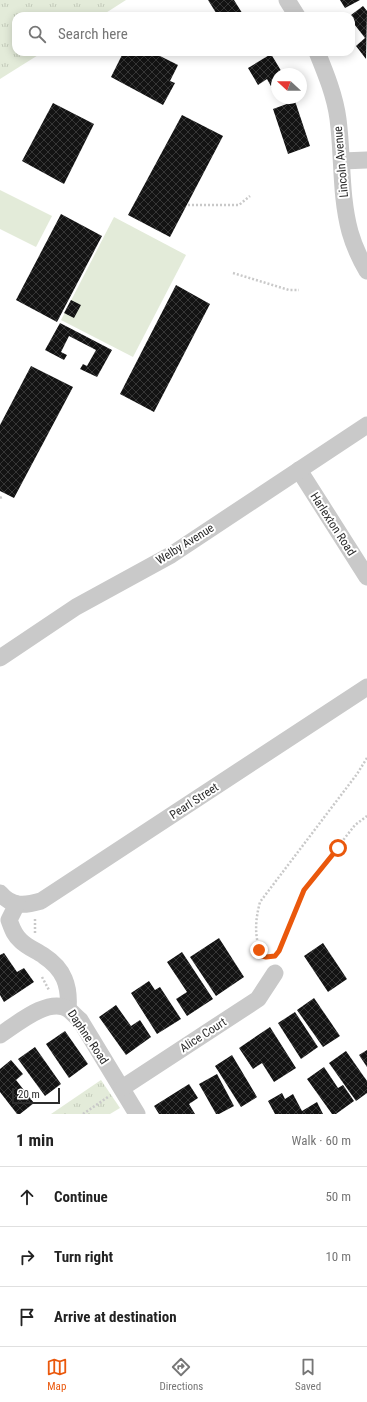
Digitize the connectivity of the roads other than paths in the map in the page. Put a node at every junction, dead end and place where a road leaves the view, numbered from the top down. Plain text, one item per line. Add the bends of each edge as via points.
1 (287, 0) edge
2 (294, 12) edge
3 (319, 56) edge
4 (367, 160) edge
5 (342, 161) junction
6 (367, 271) edge
7 (367, 425) edge
8 (299, 470) junction
9 (367, 577) edge
10 (0, 658) edge
11 (367, 687) edge
12 (0, 893) edge
13 (17, 904) junction
14 (275, 973) dead end
15 (68, 1009) junction
16 (0, 1035) edge
17 (122, 1088) junction
18 (138, 1114) edge

1 - 2 street
3 - 5 street, Lincoln Avenue via 330,83 338,118
4 - 5 street
5 - 6 street, Lincoln Avenue via 343,196 350,232
7 - 8 street, Welby Avenue
8 - 9 street, Harlexton Road
8 - 10 street, Welby Avenue via 171,555 76,607
11 - 13 street, Pearl Street via 41,901
12 - 13 street via 5,899
13 - 15 street, Daphne Road via 9,920 13,931 21,942 58,967 66,983
14 - 17 street, Alice Court via 258,999
15 - 16 street via 56,1005 41,1008
15 - 17 street, Daphne Road via 80,1020
17 - 18 street, Daphne Road

